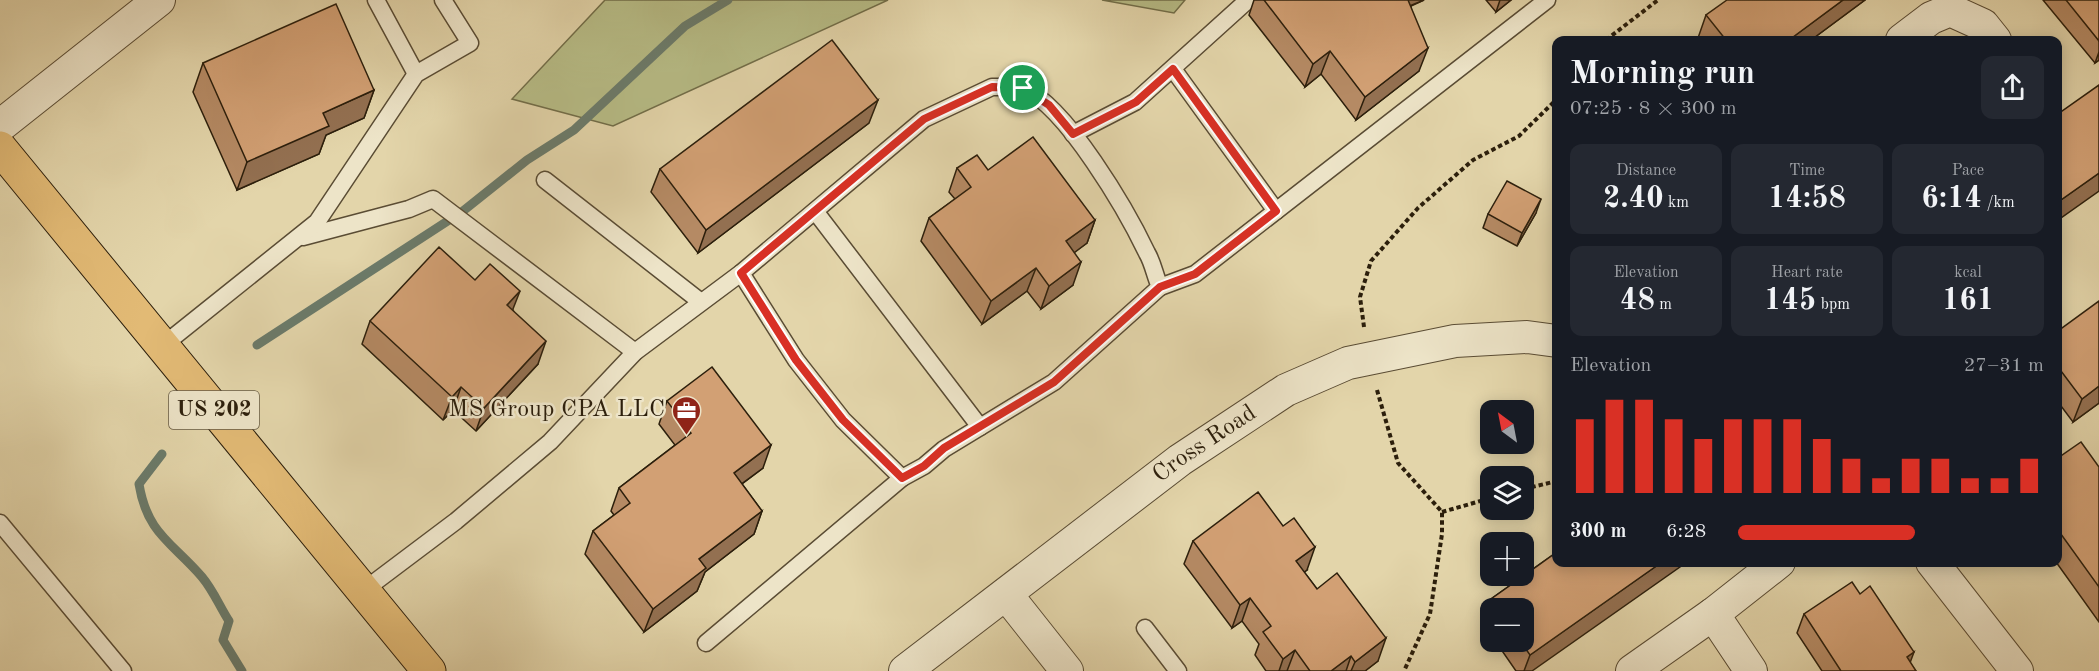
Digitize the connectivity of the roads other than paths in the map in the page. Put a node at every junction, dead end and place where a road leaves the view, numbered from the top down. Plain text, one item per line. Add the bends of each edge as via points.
1 (159, 0) edge
2 (376, 0) edge
3 (443, 0) edge
4 (1248, 0) edge
5 (1547, 0) edge
6 (1907, 36) edge
7 (1992, 36) edge
8 (1173, 69) junction
9 (416, 74) junction
10 (0, 126) edge
11 (1073, 134) junction
12 (0, 148) edge
13 (545, 180) dead end
14 (815, 211) junction
15 (1276, 211) junction
16 (302, 237) junction
17 (741, 273) junction
18 (1160, 287) junction
19 (700, 302) junction
20 (1552, 340) edge
21 (161, 346) junction
22 (635, 352) junction
23 (980, 427) junction
24 (902, 478) junction
25 (0, 523) edge
26 (1773, 567) edge
27 (1936, 567) edge
28 (363, 591) junction
29 (1006, 594) junction
30 (1713, 614) junction
31 (1145, 628) dead end
32 (706, 643) dead end
33 (123, 671) edge
34 (429, 671) edge
35 (905, 671) edge
36 (1067, 671) edge
37 (1178, 671) edge
38 (1632, 671) edge
39 (1751, 671) edge
40 (2018, 671) edge

1 - 10 street
2 - 9 lane
3 - 9 lane via 470,43
4 - 8 lane
5 - 15 lane
6 - 7 street via 1930,18 1950,10 1983,25
8 - 11 lane via 1136,102
8 - 15 lane
9 - 16 lane via 317,222
11 - 14 lane via 1049,105 1023,88 992,87 924,119
11 - 18 lane via 1125,213 1149,256
12 - 21 highway, US 202
13 - 19 lane
14 - 17 lane
14 - 23 lane
15 - 18 lane via 1195,274
16 - 21 lane
16 - 22 lane via 434,199
17 - 19 lane
17 - 24 lane via 796,360 843,420
18 - 23 lane via 1054,382
19 - 22 lane
20 - 29 street, Cross Road via 1527,337 1455,341 1348,363 1286,390 1180,460
21 - 28 highway, US 202
22 - 28 lane via 550,442 456,521
23 - 24 lane
24 - 32 lane
25 - 33 lane
26 - 30 street
27 - 40 street
28 - 34 highway, US 202
29 - 35 street, Cross Road
29 - 36 street
30 - 38 street
30 - 39 street
31 - 37 lane

